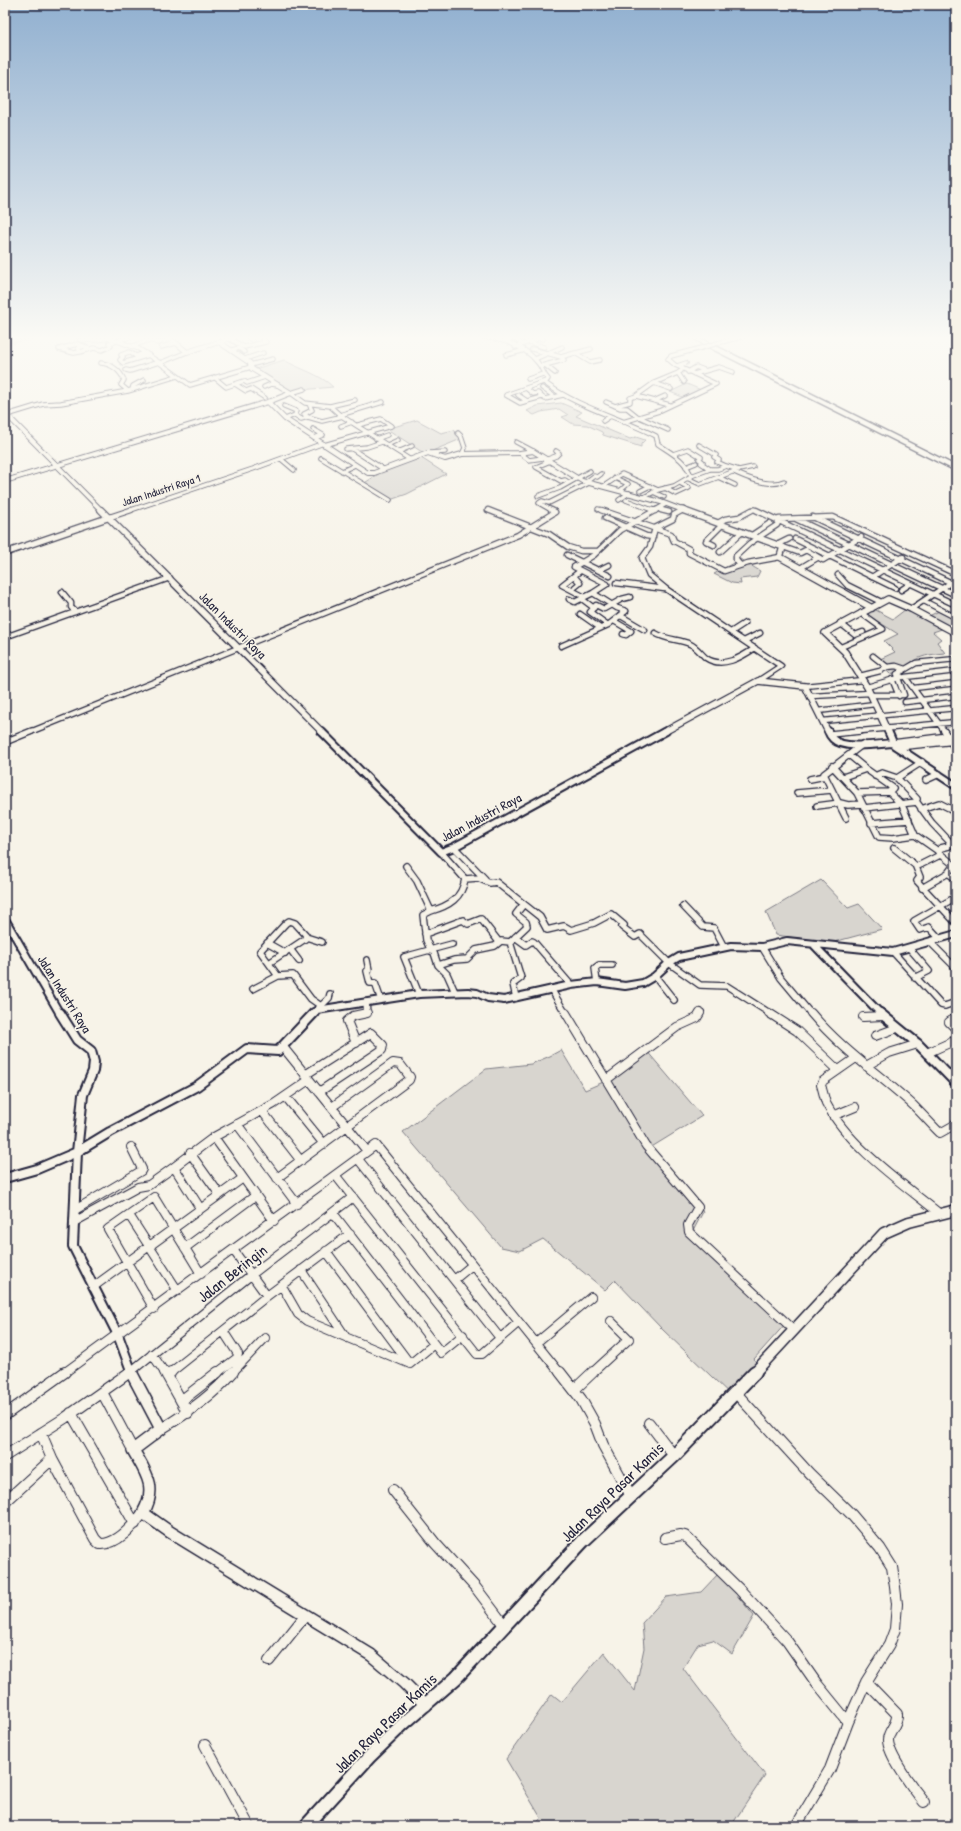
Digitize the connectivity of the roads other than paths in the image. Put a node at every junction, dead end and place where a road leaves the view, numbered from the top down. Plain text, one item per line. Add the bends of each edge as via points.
1 (15, 422) edge
2 (200, 422) edge
3 (289, 422) edge
4 (351, 422) edge
5 (352, 422) edge
6 (368, 422) edge
7 (386, 422) edge
8 (624, 422) edge
9 (864, 422) edge
10 (870, 422) edge
11 (652, 423) joint
12 (358, 425) junction
13 (341, 426) dead end
14 (637, 427) junction
15 (312, 429) dead end
16 (668, 430) dead end
17 (367, 432) junction
18 (458, 433) dead end
19 (387, 435) dead end
20 (314, 438) junction
21 (376, 438) junction
22 (398, 440) dead end
23 (382, 442) junction
24 (516, 442) dead end
25 (323, 444) junction
26 (387, 445) junction
27 (699, 445) dead end
28 (412, 446) dead end
29 (346, 449) dead end
30 (352, 449) junction
31 (532, 451) junction
32 (556, 451) dead end
33 (398, 452) junction
34 (445, 452) dead end
35 (430, 453) junction
36 (520, 453) junction
37 (462, 454) junction
38 (674, 454) junction
39 (321, 458) dead end
40 (281, 459) junction
41 (409, 459) junction
42 (545, 460) junction
43 (696, 463) dead end
44 (58, 465) junction
45 (355, 465) junction
46 (956, 465) edge
47 (686, 466) junction
48 (726, 466) junction
49 (753, 467) dead end
50 (384, 469) junction
51 (710, 469) junction
52 (956, 469) edge
53 (294, 470) dead end
54 (342, 471) junction
55 (590, 471) dead end
56 (734, 471) junction
57 (601, 474) dead end
58 (693, 476) junction
59 (718, 477) junction
60 (576, 478) junction
61 (616, 478) junction
62 (5, 481) edge
63 (709, 481) junction
64 (784, 481) dead end
65 (588, 482) junction
66 (570, 483) junction
67 (680, 484) junction
68 (735, 485) dead end
69 (604, 486) junction
70 (650, 486) junction
71 (665, 488) junction
72 (621, 490) junction
73 (658, 490) junction
74 (561, 492) dead end
75 (640, 492) dead end
76 (653, 492) junction
77 (629, 493) junction
78 (567, 495) junction
79 (538, 496) dead end
80 (645, 497) junction
81 (664, 497) dead end
82 (390, 500) dead end
83 (619, 500) dead end
84 (626, 500) dead end
85 (656, 500) junction
86 (666, 504) junction
87 (637, 505) junction
88 (647, 507) junction
89 (598, 509) dead end
90 (488, 510) dead end
91 (657, 510) junction
92 (683, 510) junction
93 (669, 512) dead end
94 (648, 515) junction
95 (110, 517) junction
96 (813, 517) junction
97 (832, 517) junction
98 (604, 518) dead end
99 (795, 518) junction
100 (778, 520) junction
101 (636, 522) junction
102 (824, 522) junction
103 (770, 523) dead end
104 (720, 524) junction
105 (627, 527) junction
106 (531, 528) junction
107 (655, 528) junction
108 (815, 528) junction
109 (742, 532) junction
110 (806, 533) junction
111 (867, 533) junction
112 (752, 535) junction
113 (653, 538) junction
114 (758, 538) junction
115 (789, 539) dead end
116 (795, 539) dead end
117 (859, 539) junction
118 (850, 544) junction
119 (714, 545) dead end
120 (777, 545) junction
121 (783, 547) junction
122 (840, 550) junction
123 (598, 551) junction
124 (720, 552) dead end
125 (5, 553) edge
126 (910, 553) junction
127 (567, 555) dead end
128 (830, 556) junction
129 (780, 557) junction
130 (817, 558) junction
131 (900, 559) junction
132 (582, 562) junction
133 (892, 564) junction
134 (609, 565) dead end
135 (740, 565) junction
136 (802, 567) junction
137 (599, 570) junction
138 (882, 570) junction
139 (580, 571) junction
140 (956, 574) edge
141 (838, 575) dead end
142 (574, 576) junction
143 (610, 576) dead end
144 (872, 577) junction
145 (170, 578) junction
146 (956, 579) edge
147 (616, 583) dead end
148 (951, 583) junction
149 (910, 584) junction
150 (956, 585) edge
151 (575, 587) dead end
152 (895, 588) dead end
153 (942, 588) junction
154 (666, 589) junction
155 (901, 590) dead end
156 (62, 592) dead end
157 (593, 593) junction
158 (933, 595) junction
159 (956, 595) edge
160 (630, 597) dead end
161 (583, 598) junction
162 (569, 599) dead end
163 (924, 601) junction
164 (881, 602) junction
165 (610, 604) junction
166 (956, 605) edge
167 (594, 608) junction
168 (872, 608) junction
169 (911, 609) junction
170 (75, 612) junction
171 (862, 613) junction
172 (580, 614) dead end
173 (621, 616) junction
174 (955, 617) dead end
175 (614, 621) junction
176 (745, 623) dead end
177 (840, 623) junction
178 (608, 625) junction
179 (600, 628) junction
180 (645, 630) dead end
181 (731, 632) junction
182 (863, 632) dead end
183 (655, 633) dead end
184 (760, 633) dead end
185 (956, 633) edge
186 (624, 634) dead end
187 (5, 637) edge
188 (744, 641) junction
189 (561, 646) dead end
190 (238, 647) junction
191 (841, 647) junction
192 (755, 648) junction
193 (873, 656) dead end
194 (956, 659) edge
195 (887, 668) junction
196 (905, 669) junction
197 (956, 671) edge
198 (904, 677) junction
199 (861, 678) junction
200 (892, 679) junction
201 (758, 681) junction
202 (956, 684) edge
203 (805, 686) junction
204 (867, 687) junction
205 (914, 688) junction
206 (902, 689) junction
207 (871, 694) junction
208 (811, 696) junction
209 (900, 696) junction
210 (956, 696) edge
211 (922, 699) junction
212 (905, 702) dead end
213 (875, 704) junction
214 (956, 708) edge
215 (818, 711) junction
216 (930, 711) junction
217 (880, 716) junction
218 (823, 721) junction
219 (956, 722) edge
220 (940, 724) junction
221 (887, 730) junction
222 (830, 734) junction
223 (947, 736) junction
224 (956, 736) edge
225 (5, 742) edge
226 (954, 742) edge
227 (859, 745) junction
228 (895, 745) junction
229 (956, 750) edge
230 (849, 755) junction
231 (922, 762) junction
232 (832, 766) junction
233 (866, 769) junction
234 (939, 774) junction
235 (825, 776) junction
236 (874, 776) junction
237 (844, 777) junction
238 (897, 778) junction
239 (810, 779) dead end
240 (926, 780) dead end
241 (956, 786) edge
242 (832, 790) junction
243 (889, 792) junction
244 (797, 793) dead end
245 (857, 793) junction
246 (916, 802) junction
247 (839, 803) junction
248 (902, 805) junction
249 (817, 806) dead end
250 (863, 806) junction
251 (954, 808) edge
252 (921, 809) junction
253 (956, 815) edge
254 (846, 818) dead end
255 (909, 820) junction
256 (871, 822) junction
257 (915, 835) junction
258 (454, 847) junction
259 (894, 848) dead end
260 (441, 852) junction
261 (939, 853) junction
262 (955, 865) edge
263 (406, 866) dead end
264 (916, 866) junction
265 (948, 873) junction
266 (465, 879) junction
267 (485, 879) junction
268 (956, 879) edge
269 (922, 888) junction
270 (953, 898) edge
271 (522, 905) junction
272 (956, 905) edge
273 (683, 906) dead end
274 (939, 906) junction
275 (431, 911) junction
276 (5, 919) edge
277 (955, 921) edge
278 (425, 934) junction
279 (956, 934) edge
280 (306, 937) junction
281 (515, 937) junction
282 (940, 939) junction
283 (322, 942) dead end
284 (499, 942) junction
285 (510, 942) junction
286 (930, 942) junction
287 (267, 943) junction
288 (452, 944) dead end
289 (814, 944) junction
290 (724, 947) junction
291 (762, 947) junction
292 (910, 949) junction
293 (432, 950) junction
294 (287, 951) junction
295 (893, 952) junction
296 (367, 960) dead end
297 (299, 961) dead end
298 (269, 963) junction
299 (669, 963) junction
300 (438, 965) junction
301 (612, 965) dead end
302 (956, 968) edge
303 (278, 976) junction
304 (655, 976) junction
305 (915, 978) junction
306 (597, 982) junction
307 (571, 985) junction
308 (253, 989) dead end
309 (551, 989) junction
310 (455, 992) junction
311 (330, 994) dead end
312 (419, 994) junction
313 (516, 998) junction
314 (381, 1000) junction
315 (674, 1000) dead end
316 (366, 1002) junction
317 (955, 1004) edge
318 (319, 1008) junction
319 (701, 1012) dead end
320 (883, 1016) junction
321 (956, 1017) edge
322 (863, 1018) dead end
323 (897, 1028) junction
324 (956, 1029) edge
325 (875, 1036) dead end
326 (956, 1040) edge
327 (356, 1042) junction
328 (918, 1044) junction
329 (283, 1048) junction
330 (927, 1053) junction
331 (856, 1058) junction
332 (866, 1066) junction
333 (838, 1070) junction
334 (307, 1077) junction
335 (606, 1080) junction
336 (956, 1083) edge
337 (319, 1092) junction
338 (286, 1097) junction
339 (332, 1108) junction
340 (855, 1108) dead end
341 (262, 1111) junction
342 (833, 1116) junction
343 (237, 1124) junction
344 (956, 1124) edge
345 (348, 1126) junction
346 (214, 1137) junction
347 (324, 1144) junction
348 (131, 1147) dead end
349 (367, 1151) junction
350 (77, 1152) junction
351 (190, 1153) junction
352 (358, 1159) junction
353 (301, 1161) junction
354 (174, 1167) junction
355 (336, 1176) junction
356 (5, 1178) edge
357 (243, 1178) junction
358 (277, 1178) junction
359 (150, 1185) junction
360 (220, 1195) junction
361 (255, 1196) junction
362 (154, 1197) junction
363 (353, 1197) junction
364 (297, 1204) junction
365 (200, 1208) junction
366 (75, 1210) junction
367 (956, 1210) edge
368 (333, 1213) junction
369 (940, 1214) junction
370 (130, 1215) junction
371 (274, 1221) junction
372 (74, 1222) junction
373 (172, 1228) junction
374 (350, 1234) junction
375 (149, 1246) junction
376 (185, 1248) junction
377 (234, 1251) junction
378 (326, 1251) junction
379 (129, 1262) junction
380 (472, 1265) junction
381 (301, 1270) junction
382 (201, 1274) junction
383 (251, 1275) junction
384 (454, 1280) junction
385 (282, 1286) junction
386 (93, 1287) junction
387 (178, 1291) junction
388 (267, 1296) junction
389 (591, 1297) dead end
390 (154, 1309) junction
391 (611, 1321) dead end
392 (519, 1322) junction
393 (794, 1330) junction
394 (223, 1331) junction
395 (118, 1335) junction
396 (463, 1335) junction
397 (346, 1336) junction
398 (265, 1338) dead end
399 (500, 1338) junction
400 (536, 1343) junction
401 (434, 1344) junction
402 (152, 1354) junction
403 (410, 1364) junction
404 (131, 1372) junction
405 (167, 1376) junction
406 (574, 1390) junction
407 (102, 1392) junction
408 (736, 1393) junction
409 (181, 1401) junction
410 (71, 1413) junction
411 (188, 1413) junction
412 (5, 1415) edge
413 (649, 1423) dead end
414 (161, 1429) junction
415 (41, 1433) junction
416 (133, 1450) junction
417 (5, 1456) edge
418 (674, 1456) junction
419 (52, 1459) junction
420 (393, 1490) dead end
421 (631, 1496) junction
422 (5, 1502) edge
423 (143, 1513) junction
424 (135, 1524) junction
425 (665, 1538) dead end
426 (305, 1616) junction
427 (504, 1625) junction
428 (269, 1661) dead end
429 (866, 1682) junction
430 (426, 1705) junction
431 (848, 1722) junction
432 (205, 1745) dead end
433 (924, 1802) dead end
434 (249, 1826) edge
435 (306, 1826) edge
436 (797, 1826) edge

1 - 44 street, Jalan Industri Raya
2 - 44 street
3 - 20 street
4 - 13 street
5 - 12 street
6 - 12 street, Jalan Industri Raya 1
7 - 17 street, Jalan Industri Raya 1 via 391,426
8 - 14 street
9 - 52 highway
10 - 46 highway
11 - 14 street
11 - 16 street
12 - 17 street
14 - 38 street via 656,436 658,444
15 - 20 street via 323,435
17 - 21 street
17 - 25 street, Jalan Industri Raya 1
18 - 37 street via 464,448
19 - 21 street
20 - 25 street
21 - 23 street
22 - 26 street
23 - 26 street
23 - 30 street
24 - 31 street
25 - 40 street, Jalan Industri Raya 1
25 - 45 street
26 - 33 street
27 - 48 street via 710,450 719,460 717,462
28 - 33 street
29 - 30 street
30 - 50 street
31 - 36 street
31 - 42 street
32 - 42 street via 559,453 556,456
33 - 41 street
34 - 35 street
35 - 37 street via 445,459
35 - 41 street
36 - 37 street
36 - 42 street via 529,460
38 - 47 street
38 - 51 street via 688,449 701,457 699,459 702,463
39 - 54 street
40 - 53 street
40 - 95 street, Jalan Industri Raya 1
41 - 50 street
42 - 60 street
42 - 66 street via 536,467 561,481 566,480
43 - 47 street
44 - 62 street
44 - 95 street, Jalan Industri Raya
45 - 50 street via 371,473
45 - 54 street
47 - 58 street
48 - 51 street
48 - 56 street
49 - 56 street via 744,471
51 - 58 street
54 - 82 street
55 - 60 street
56 - 59 street
56 - 64 street via 754,481
57 - 65 street
58 - 63 street
58 - 63 street via 700,484
58 - 67 street
59 - 63 street
59 - 68 street
60 - 65 street
60 - 66 street
61 - 69 street
61 - 70 street via 623,474
61 - 72 street via 628,484
65 - 69 street
65 - 78 street
66 - 79 street
67 - 71 street
67 - 71 street via 689,488 675,494
69 - 72 street
70 - 73 street
70 - 75 street
71 - 73 street
72 - 77 street
73 - 76 street
74 - 78 street
76 - 80 street
76 - 81 street
77 - 80 street
77 - 83 street
78 - 106 street via 550,503 539,503 555,512
80 - 85 street
80 - 88 street via 640,502
84 - 87 street
85 - 86 street
85 - 88 street
86 - 91 street
86 - 92 street
87 - 88 street
87 - 94 street
88 - 91 street
89 - 101 street
90 - 106 street
91 - 93 street
91 - 94 street
92 - 104 street
92 - 107 street via 670,521
94 - 101 street
95 - 125 street, Jalan Industri Raya 1
95 - 145 street, Jalan Industri Raya
96 - 97 street
96 - 99 street
96 - 102 street
97 - 102 street
97 - 111 street
98 - 105 street
99 - 100 street
99 - 108 street
100 - 104 street via 754,509
100 - 110 street
100 - 114 street via 777,525
101 - 105 street
101 - 107 street
102 - 108 street
102 - 117 street
103 - 112 street
104 - 109 street
104 - 119 street via 706,541
105 - 113 street
105 - 123 street
106 - 123 street via 549,534 557,541 577,550
106 - 190 street
107 - 113 street, Jalan Industri Raya
107 - 135 street via 671,534 674,540 689,549 689,553 724,571
108 - 110 street
108 - 118 street
109 - 112 street
109 - 124 street
110 - 122 street
111 - 117 street
111 - 126 street
112 - 114 street
113 - 154 street, Jalan Industri Raya via 642,561 649,575
114 - 120 street
114 - 135 street via 736,556
115 - 120 street
116 - 128 street
117 - 118 street
117 - 131 street
118 - 122 street
118 - 133 street
120 - 121 street
121 - 129 street
121 - 130 street via 800,553 806,550
122 - 128 street
122 - 138 street
123 - 132 street
126 - 131 street
126 - 140 street
127 - 132 street
128 - 130 street via 823,560
128 - 144 street
129 - 135 street
129 - 136 street
130 - 136 street
131 - 133 street
131 - 148 street
132 - 137 street
132 - 139 street via 574,568
133 - 138 street
133 - 153 street
134 - 137 street
136 - 168 street
137 - 143 street
138 - 144 street
138 - 149 street
139 - 142 street
139 - 157 street via 608,585
141 - 164 street via 847,584
142 - 151 street via 580,583
142 - 161 street via 562,585
144 - 152 street
145 - 170 street
145 - 190 street, Jalan Industri Raya
146 - 148 street
147 - 154 street
148 - 150 street
148 - 153 street
149 - 155 street
149 - 158 street
153 - 158 street
153 - 159 street
154 - 181 street, Jalan Industri Raya
156 - 170 street
157 - 161 street
157 - 165 street
158 - 163 street
158 - 166 street
160 - 165 street
161 - 162 street via 575,602
161 - 167 street
163 - 169 street
163 - 174 street
164 - 168 street
164 - 169 street via 892,600
165 - 167 street via 604,609 596,606
165 - 173 street via 626,611
167 - 178 street via 590,612
168 - 171 street
169 - 185 street
170 - 187 street
171 - 177 street
171 - 191 street via 884,629
172 - 179 street
173 - 175 street
173 - 180 street
175 - 178 street
175 - 186 street via 633,632
176 - 181 street
177 - 182 street via 855,635
177 - 191 street via 825,633
178 - 179 street
179 - 189 street
181 - 188 street, Jalan Industri Raya
183 - 192 street via 664,639 682,641 697,647 713,662 741,658
184 - 188 street
188 - 192 street, Jalan Industri Raya
190 - 225 street
190 - 260 street, Jalan Industri Raya
191 - 199 street
192 - 201 street, Jalan Industri Raya via 782,667
193 - 195 street
194 - 196 street via 916,663
195 - 196 street via 896,666
195 - 199 street
196 - 198 street via 897,674
197 - 198 street
198 - 205 street
199 - 203 street
199 - 204 street
200 - 204 street
200 - 206 street via 898,678
200 - 209 street
201 - 203 street
201 - 258 street, Jalan Industri Raya
202 - 205 street
203 - 208 street
204 - 207 street
205 - 206 street
205 - 211 street
206 - 209 street via 904,695
207 - 208 street
207 - 209 street
207 - 213 street
208 - 215 street
210 - 211 street
211 - 212 street
211 - 216 street
213 - 215 street
213 - 217 street
214 - 216 street
215 - 218 street
216 - 217 street
216 - 220 street
217 - 218 street
217 - 221 street
218 - 222 street
219 - 220 street
220 - 221 street
220 - 223 street
221 - 222 street
221 - 228 street
222 - 227 street via 834,742
223 - 224 street
223 - 226 street
223 - 228 street
226 - 228 street
226 - 229 street
227 - 228 street
227 - 230 street
228 - 231 street
230 - 232 street
230 - 233 street
231 - 234 street
231 - 238 street
232 - 235 street via 825,772
232 - 237 street
233 - 236 street
233 - 237 street
234 - 240 street
234 - 241 street
235 - 239 street
235 - 242 street
236 - 238 street via 882,773
236 - 243 street via 893,788
237 - 245 street
238 - 246 street via 918,799
242 - 244 street
242 - 247 street
243 - 245 street
243 - 248 street
245 - 250 street
246 - 248 street
246 - 252 street
247 - 249 street
247 - 250 street
247 - 254 street
248 - 250 street
248 - 255 street
250 - 256 street
251 - 252 street via 939,803
251 - 253 street
252 - 261 street via 949,841 949,846 940,848
255 - 256 street
255 - 257 street
256 - 257 street via 880,837
257 - 261 street
258 - 260 street, Jalan Industri Raya
258 - 267 street
259 - 264 street
260 - 266 street
261 - 262 street
261 - 264 street
262 - 265 street
263 - 275 street via 419,885
264 - 269 street via 920,877 917,881
265 - 268 street
265 - 269 street
266 - 267 street
266 - 275 street via 460,894 453,902
267 - 271 street via 488,883 496,882
269 - 274 street
270 - 272 street
270 - 274 street
271 - 281 street via 516,914 527,925
271 - 299 street via 540,917 548,930 564,926 572,930 611,914 635,937 640,934
273 - 290 street via 704,927 714,928
274 - 277 street
274 - 282 street via 914,920 920,930 928,927
275 - 278 street via 424,914
276 - 350 street, Jalan Industri Raya via 61,1015 78,1040 91,1051 93,1071 83,1095
278 - 284 street via 463,920 468,924 482,919
278 - 293 street
279 - 282 street
280 - 283 street
280 - 287 street via 301,928 289,921
280 - 294 street
281 - 285 street
281 - 307 street via 526,945 534,942
282 - 286 street
284 - 285 street
284 - 300 street via 491,947 476,950 464,960
285 - 313 street via 521,979 513,984
286 - 292 street
286 - 302 street
287 - 294 street
287 - 298 street via 260,953
288 - 293 street
289 - 291 street via 787,941
289 - 295 street
289 - 320 street
290 - 291 street
290 - 299 street via 682,956
291 - 331 street via 781,978 824,1030
292 - 295 street
292 - 305 street via 929,970
293 - 300 street
293 - 312 street via 404,957
294 - 297 street
294 - 298 street
295 - 305 street
296 - 314 street via 370,983 374,983
298 - 303 street
299 - 304 street
299 - 333 street via 702,986 727,986 762,1008 797,1031
300 - 310 street via 447,974
301 - 306 street via 599,965 595,968
303 - 308 street
303 - 318 street via 293,975
304 - 306 street via 643,983 625,986
304 - 315 street
305 - 317 street via 941,1005
306 - 307 street
307 - 309 street
309 - 313 street
309 - 335 street
310 - 312 street
310 - 313 street via 477,994 495,1000
311 - 318 street
312 - 314 street
314 - 316 street
316 - 318 street
316 - 327 street via 367,1013 347,1021
318 - 329 street
319 - 335 street via 697,1018 677,1027
320 - 322 street
320 - 323 street
321 - 324 street via 949,1022
323 - 325 street
323 - 328 street
326 - 330 street
327 - 334 street
327 - 337 street via 371,1033 383,1048
328 - 330 street
328 - 332 street via 889,1053
329 - 334 street
329 - 350 street via 275,1052 247,1049 197,1086
330 - 336 street
331 - 332 street
331 - 333 street
332 - 344 street via 914,1106 940,1134
333 - 342 street via 821,1085
334 - 337 street
334 - 338 street
335 - 393 street via 646,1146 698,1207 688,1225 689,1232
337 - 339 street
338 - 341 street
338 - 347 street
339 - 345 street
339 - 345 street via 393,1063 398,1063 410,1075 409,1080
340 - 342 street
341 - 343 street
341 - 353 street
342 - 369 street via 866,1152
343 - 346 street
343 - 358 street
345 - 347 street
345 - 349 street
346 - 351 street
346 - 357 street
347 - 353 street
348 - 366 street via 142,1170
349 - 352 street
349 - 380 street via 376,1145
350 - 356 street via 37,1169
350 - 366 street, Jalan Industri Raya
351 - 354 street
351 - 360 street
352 - 355 street
352 - 384 street
353 - 358 street
354 - 359 street
354 - 365 street
355 - 363 street
355 - 364 street
357 - 360 street
357 - 361 street
358 - 364 street
359 - 362 street
359 - 372 street via 138,1187
360 - 365 street
361 - 371 street
361 - 376 street
362 - 370 street
362 - 373 street
363 - 368 street, Jalan Beringin
363 - 396 street
364 - 371 street
365 - 373 street
366 - 372 street, Jalan Industri Raya
367 - 369 main road, Jalan Raya Pasar Kamis
368 - 374 street
368 - 383 street, Jalan Beringin
369 - 393 main road, Jalan Raya Pasar Kamis via 894,1226 884,1233
370 - 375 street
370 - 379 street via 108,1228
371 - 377 street
372 - 386 street, Jalan Industri Raya via 73,1246
373 - 375 street
373 - 376 street
374 - 378 street
374 - 401 street
375 - 379 street
375 - 387 street
376 - 382 street
377 - 382 street
377 - 383 street
378 - 381 street
378 - 403 street
379 - 386 street
379 - 390 street
380 - 384 street
380 - 392 street
381 - 385 street
381 - 397 street
382 - 387 street
383 - 388 street
383 - 402 street, Jalan Beringin
384 - 399 street
385 - 388 street
385 - 397 street via 302,1318
386 - 395 street, Jalan Industri Raya
387 - 390 street
388 - 394 street
389 - 400 street
390 - 395 street
391 - 406 street via 629,1339
392 - 399 street
392 - 400 street
393 - 408 main road, Jalan Raya Pasar Kamis
394 - 405 street
394 - 409 street via 238,1354 237,1358
395 - 404 street, Jalan Industri Raya
395 - 412 street
396 - 399 street via 480,1355
396 - 401 street via 442,1353
397 - 403 street
398 - 411 street via 214,1392
400 - 406 street
401 - 403 street
402 - 404 street, Jalan Beringin
402 - 405 street
404 - 407 street, Jalan Beringin
404 - 414 street, Jalan Industri Raya
405 - 409 street
406 - 421 street via 590,1413 603,1445
407 - 410 street, Jalan Beringin
407 - 416 street
408 - 418 main road, Jalan Raya Pasar Kamis
408 - 429 street via 850,1514 880,1548 892,1567 897,1604 895,1629 889,1645
409 - 411 street
410 - 415 street, Jalan Beringin
410 - 424 street
411 - 414 street
413 - 418 street
414 - 416 street
415 - 417 street, Jalan Beringin
415 - 419 street
416 - 423 street via 151,1489 151,1496
418 - 421 main road, Jalan Raya Pasar Kamis
419 - 422 street
419 - 424 street via 95,1540 100,1544 109,1544
420 - 427 street
421 - 427 main road, Jalan Raya Pasar Kamis via 583,1541
423 - 424 street
423 - 426 street
425 - 431 street via 685,1536 740,1590 787,1641
426 - 428 street
426 - 430 street via 371,1655
427 - 430 main road, Jalan Raya Pasar Kamis via 456,1678
429 - 431 street
429 - 433 street via 897,1714 897,1723 889,1737 889,1745
430 - 435 main road, Jalan Raya Pasar Kamis via 369,1757
431 - 436 street via 830,1769
432 - 434 street

